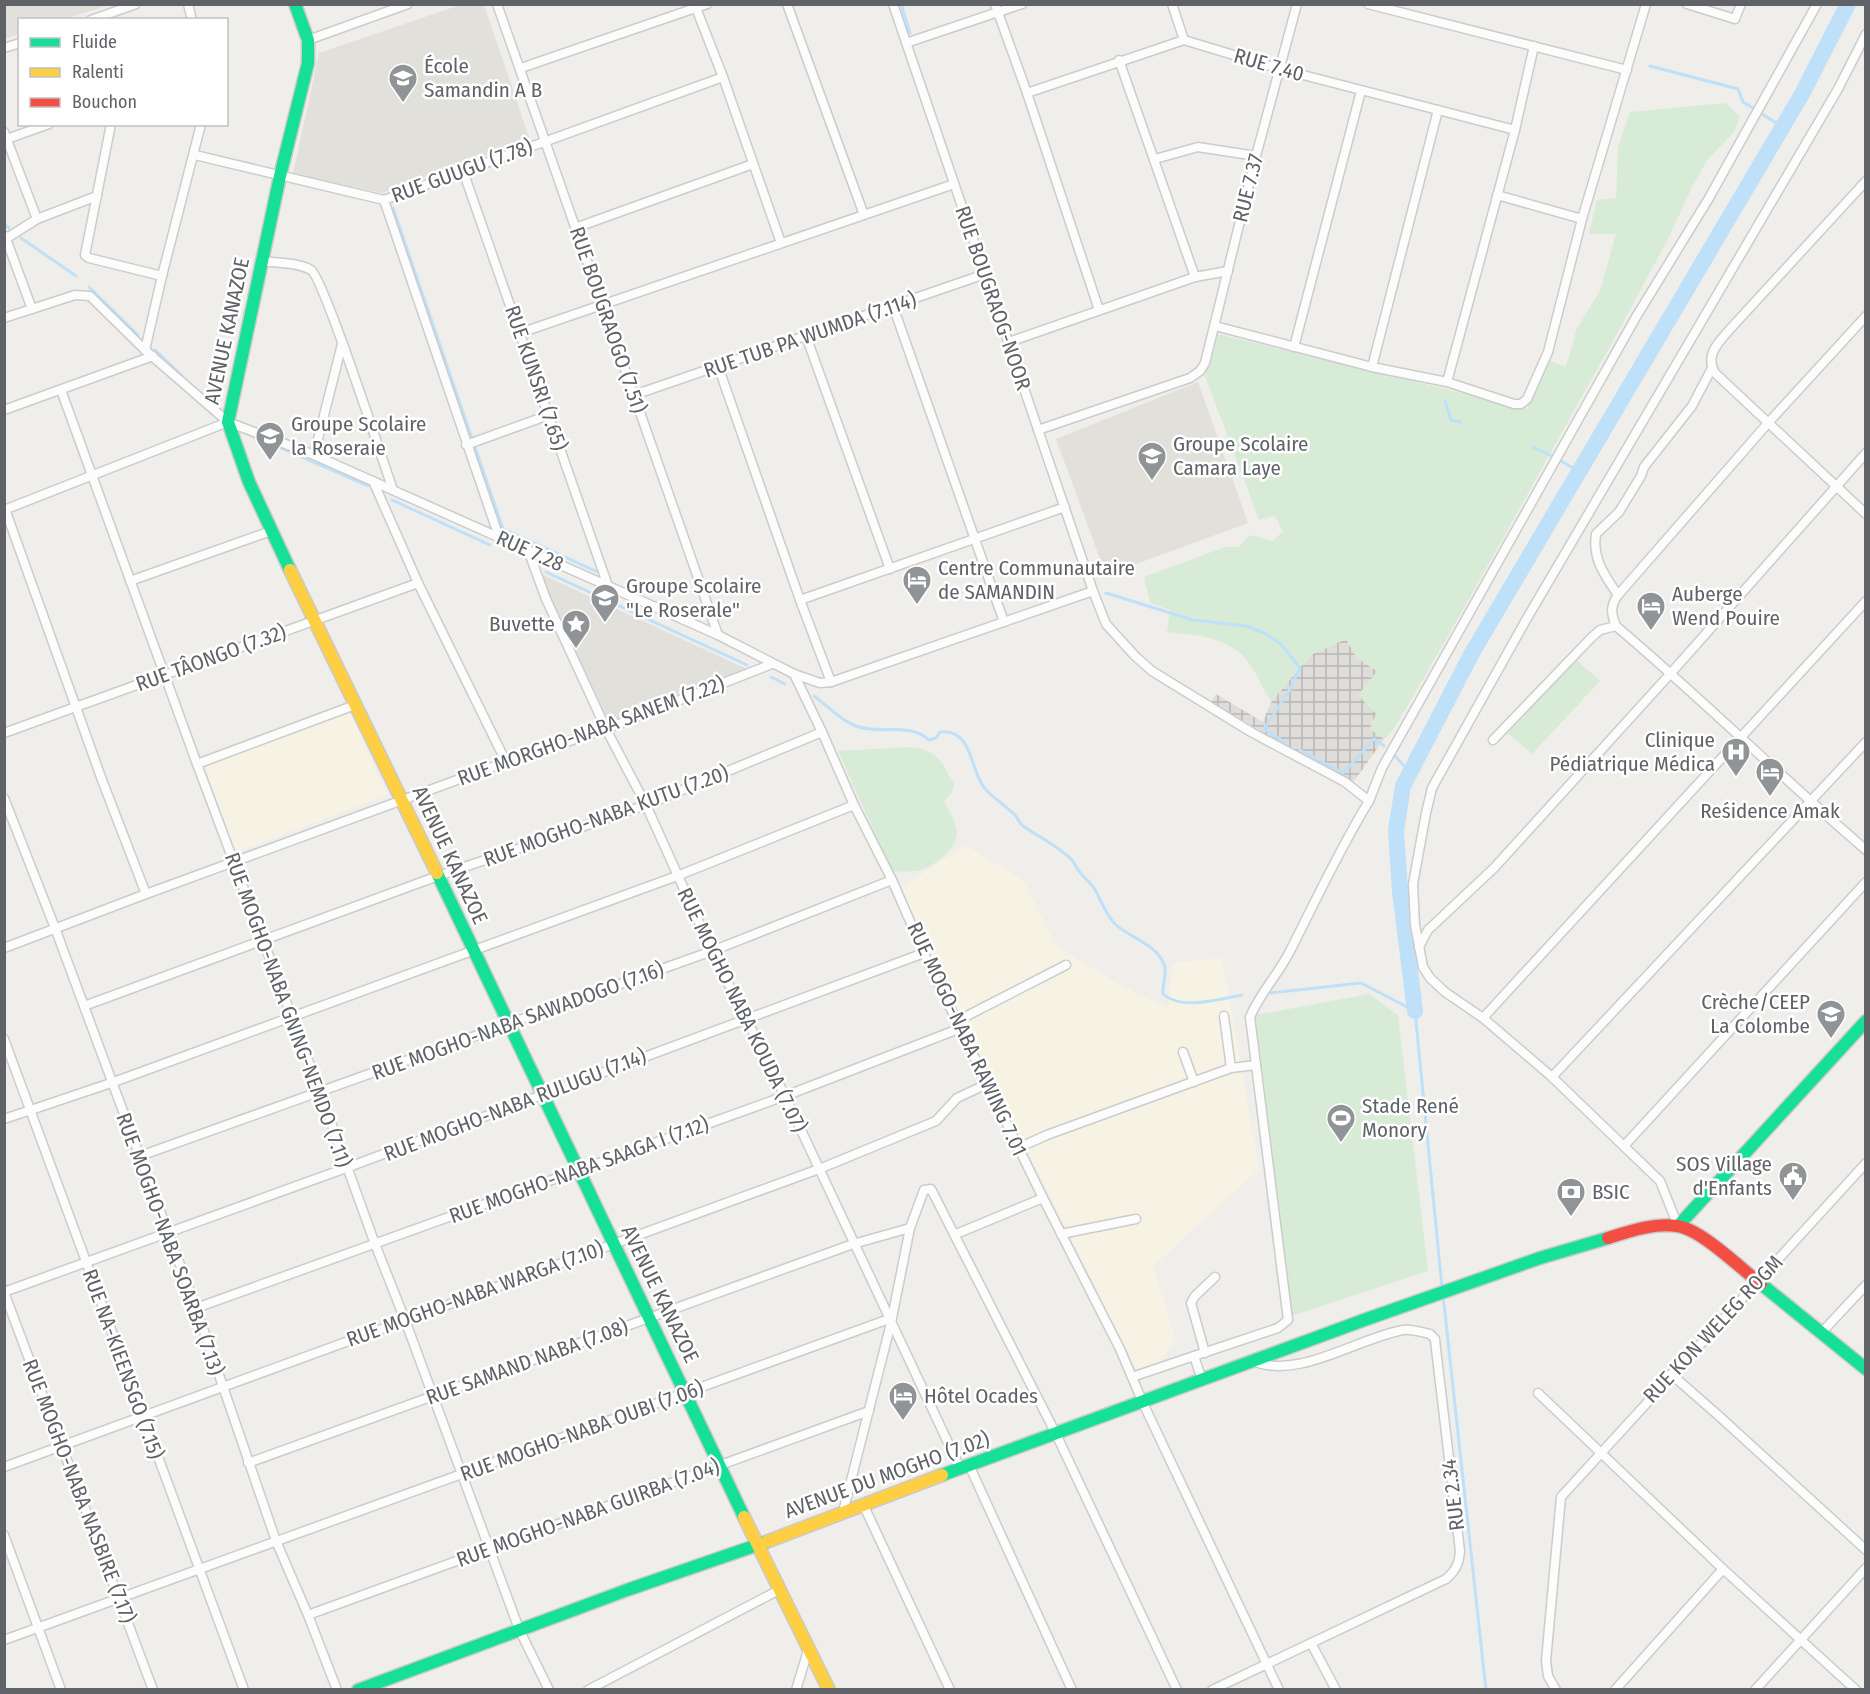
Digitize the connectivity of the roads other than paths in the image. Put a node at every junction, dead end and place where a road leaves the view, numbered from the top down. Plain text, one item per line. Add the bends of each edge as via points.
1 (136, 4) edge
2 (295, 4) edge
3 (497, 4) edge
4 (707, 4) edge
5 (787, 4) edge
6 (893, 4) edge
7 (1022, 4) edge
8 (1172, 4) edge
9 (1297, 4) edge
10 (1368, 4) edge
11 (1646, 4) edge
12 (1687, 4) edge
13 (1742, 4) edge
14 (1817, 4) edge
15 (407, 5) edge
16 (696, 8) junction
17 (996, 9) edge
18 (97, 18) edge
19 (1866, 34) edge
20 (1184, 39) junction
21 (308, 40) junction
22 (906, 43) junction
23 (1534, 46) junction
24 (1119, 60) junction
25 (521, 68) junction
26 (1280, 69) junction
27 (1627, 70) junction
28 (723, 77) junction
29 (1361, 91) junction
30 (1027, 93) junction
31 (1438, 110) junction
32 (42, 126) edge
33 (111, 126) edge
34 (201, 126) edge
35 (1515, 130) junction
36 (6, 136) edge
37 (545, 142) junction
38 (195, 155) junction
39 (1256, 156) junction
40 (1155, 159) junction
41 (753, 164) junction
42 (463, 171) junction
43 (280, 176) junction
44 (954, 184) junction
45 (1864, 185) edge
46 (1497, 195) junction
47 (97, 196) junction
48 (384, 200) junction
49 (864, 215) junction
50 (37, 219) junction
51 (1582, 219) junction
52 (575, 228) junction
53 (6, 237) edge
54 (781, 243) junction
55 (261, 261) junction
56 (1228, 271) junction
57 (985, 274) junction
58 (162, 276) junction
59 (1195, 277) junction
60 (602, 305) junction
61 (893, 306) junction
62 (32, 309) junction
63 (1099, 310) junction
64 (1866, 316) edge
65 (4, 318) edge
66 (1215, 326) junction
67 (520, 333) junction
68 (806, 336) junction
69 (1009, 342) junction
70 (342, 343) junction
71 (1294, 347) junction
72 (146, 350) junction
73 (153, 356) junction
74 (718, 366) junction
75 (1372, 367) junction
76 (1712, 368) junction
77 (1447, 382) junction
78 (62, 390) junction
79 (634, 395) junction
80 (4, 410) edge
81 (549, 415) junction
82 (228, 422) junction
83 (1768, 423) junction
84 (1038, 430) junction
85 (466, 445) junction
86 (1866, 453) edge
87 (314, 455) junction
88 (93, 476) junction
89 (373, 481) junction
90 (1835, 486) junction
91 (393, 490) junction
92 (1065, 507) junction
93 (5, 510) edge
94 (1866, 514) edge
95 (271, 531) junction
96 (499, 537) junction
97 (974, 539) junction
98 (528, 550) junction
99 (890, 569) junction
100 (130, 581) junction
101 (418, 583) junction
102 (608, 586) junction
103 (1093, 591) junction
104 (1618, 595) junction
105 (800, 600) junction
106 (1866, 601) edge
107 (314, 620) junction
108 (1004, 622) junction
109 (1616, 626) junction
110 (718, 635) junction
111 (772, 664) junction
112 (1671, 673) junction
113 (794, 674) junction
114 (165, 675) junction
115 (831, 682) junction
116 (355, 705) junction
117 (76, 707) junction
118 (606, 729) junction
119 (822, 732) junction
120 (4, 733) edge
121 (1741, 737) junction
122 (1493, 740) dead end
123 (1866, 742) edge
124 (506, 762) junction
125 (197, 764) junction
126 (4, 798) edge
127 (403, 801) junction
128 (1369, 801) junction
129 (1811, 803) junction
130 (646, 805) junction
131 (854, 805) junction
132 (1866, 850) edge
133 (234, 862) junction
134 (438, 876) junction
135 (676, 876) junction
136 (892, 880) junction
137 (1866, 882) edge
138 (146, 894) junction
139 (55, 928) junction
140 (264, 942) junction
141 (1419, 947) junction
142 (4, 948) edge
143 (473, 950) junction
144 (712, 951) junction
145 (924, 953) junction
146 (1066, 965) dead end
147 (84, 1006) junction
148 (292, 1016) junction
149 (1224, 1016) dead end
150 (745, 1018) junction
151 (1484, 1018) junction
152 (1866, 1021) edge
153 (959, 1024) junction
154 (508, 1025) junction
155 (4, 1039) edge
156 (1183, 1052) dead end
157 (1256, 1065) junction
158 (1231, 1068) junction
159 (1552, 1077) junction
160 (1194, 1082) junction
161 (111, 1083) junction
162 (987, 1084) junction
163 (320, 1092) junction
164 (543, 1094) junction
165 (785, 1096) junction
166 (30, 1110) junction
167 (4, 1119) edge
168 (1624, 1146) junction
169 (1018, 1148) junction
170 (140, 1156) junction
171 (1866, 1163) edge
172 (346, 1168) junction
173 (819, 1169) junction
174 (579, 1170) junction
175 (1043, 1198) junction
176 (1136, 1219) dead end
177 (1678, 1226) junction
178 (910, 1228) junction
179 (167, 1233) junction
180 (956, 1234) junction
181 (1061, 1234) junction
182 (375, 1244) junction
183 (613, 1244) junction
184 (853, 1244) junction
185 (86, 1262) junction
186 (1215, 1277) dead end
187 (1759, 1281) junction
188 (1866, 1285) edge
189 (4, 1292) edge
190 (196, 1308) junction
191 (650, 1317) junction
192 (405, 1320) junction
193 (890, 1321) junction
194 (1822, 1332) junction
195 (1205, 1353) junction
196 (1194, 1356) junction
197 (1252, 1361) junction
198 (1866, 1369) edge
199 (1671, 1374) junction
200 (1132, 1377) junction
201 (1202, 1380) junction
202 (221, 1387) junction
203 (686, 1393) junction
204 (1538, 1393) dead end
205 (433, 1396) junction
206 (1143, 1403) junction
207 (869, 1411) junction
208 (142, 1416) junction
209 (1056, 1434) junction
210 (62, 1446) junction
211 (1599, 1454) junction
212 (248, 1463) junction
213 (721, 1465) junction
214 (4, 1467) edge
215 (964, 1467) junction
216 (462, 1475) junction
217 (863, 1504) junction
218 (843, 1512) junction
219 (4, 1534) edge
220 (276, 1541) junction
221 (758, 1545) junction
222 (489, 1548) junction
223 (1866, 1550) edge
224 (1866, 1568) edge
225 (199, 1569) junction
226 (1723, 1569) junction
227 (779, 1590) junction
228 (119, 1598) junction
229 (308, 1615) junction
230 (39, 1628) junction
231 (519, 1629) junction
232 (1800, 1639) junction
233 (4, 1640) edge
234 (1311, 1643) junction
235 (809, 1647) junction
236 (1267, 1663) junction
237 (794, 1688) edge
238 (61, 1689) edge
239 (153, 1689) edge
240 (244, 1689) edge
241 (337, 1689) edge
242 (358, 1689) edge
243 (549, 1689) edge
244 (588, 1689) edge
245 (829, 1689) edge
246 (950, 1689) edge
247 (1072, 1689) edge
248 (1177, 1689) edge
249 (1212, 1689) edge
250 (1279, 1689) edge
251 (1335, 1689) edge
252 (1556, 1689) edge
253 (1615, 1689) edge
254 (1755, 1689) edge
255 (1856, 1689) edge

1 - 18 street
2 - 21 street, AVENUE KANAZOE
3 - 25 street, RUE BOUGRAOGO (7.51)
4 - 16 street
5 - 49 street
6 - 22 street, RUE BOUGRAOG-NOOR
7 - 17 street
8 - 20 street
9 - 26 street, RUE 7.37
10 - 23 street
11 - 27 street
12 - 13 street via 1735,19
14 - 128 street via 1382,768
15 - 21 street
16 - 25 street
16 - 28 street
17 - 22 street
17 - 30 street
19 - 141 street via 1838,89 1526,620 1432,788 1413,884
20 - 24 street
20 - 26 street, RUE 7.40
21 - 43 street, AVENUE KANAZOE via 308,63
22 - 44 street, RUE BOUGRAOG-NOOR
23 - 27 street
23 - 35 street
24 - 30 street
24 - 40 street
25 - 37 street, RUE BOUGRAOGO (7.51)
26 - 29 street, RUE 7.40
26 - 39 street, RUE 7.37
27 - 51 street
28 - 37 street, RUE GUUGU (7.78)
28 - 41 street
29 - 31 street, RUE 7.40
29 - 71 street
30 - 63 street
31 - 35 street, RUE 7.40
31 - 75 street
32 - 36 street
33 - 47 street
34 - 38 street
35 - 46 street
36 - 50 street
37 - 42 street, RUE GUUGU (7.78)
37 - 52 street, RUE BOUGRAOGO (7.51)
38 - 43 street, RUE GUUGU (7.78)
38 - 58 street
39 - 40 street via 1198,147
39 - 56 street, RUE 7.37
40 - 59 street
41 - 52 street
41 - 54 street
42 - 48 street, RUE GUUGU (7.78)
42 - 67 street, RUE KUNSRI (7.65)
43 - 48 street, RUE GUUGU (7.78)
43 - 55 street, AVENUE KANAZOE
44 - 49 street
44 - 57 street, RUE BOUGRAOG-NOOR
45 - 76 street via 1717,344 1712,352
46 - 51 street
46 - 77 street
47 - 50 street
47 - 58 street via 86,257
48 - 85 street
49 - 54 street
50 - 53 street
51 - 77 street via 1548,352 1527,399 1514,404
52 - 60 street, RUE BOUGRAOGO (7.51)
53 - 62 street
54 - 60 street
55 - 70 street via 303,267 315,274
55 - 82 street, AVENUE KANAZOE
56 - 59 street
56 - 66 street, RUE 7.37
57 - 61 street, RUE TUB PA WUMDA (7.114)
57 - 69 street, RUE BOUGRAOG-NOOR
58 - 72 street
59 - 63 street
60 - 67 street
60 - 79 street, RUE BOUGRAOGO (7.51)
61 - 68 street, RUE TUB PA WUMDA (7.114)
61 - 97 street
62 - 65 street
62 - 72 street via 86,294
63 - 69 street
64 - 83 street
66 - 71 street
66 - 84 street, RUE 7.37 via 1205,363 1190,378
67 - 81 street, RUE KUNSRI (7.65)
68 - 74 street, RUE TUB PA WUMDA (7.114)
68 - 99 street
69 - 84 street, RUE BOUGRAOG-NOOR
70 - 87 street
70 - 91 street
71 - 75 street
72 - 73 street
73 - 78 street
73 - 82 street
74 - 79 street, RUE TUB PA WUMDA (7.114)
74 - 105 street
75 - 77 street
76 - 83 street
76 - 104 street via 1692,406 1644,467 1619,512 1596,534 1596,555
78 - 80 street
78 - 88 street, RUE MOGHO-NABA GNING-NEMDO (7.11)
79 - 110 street, RUE BOUGRAOGO (7.51)
81 - 85 street
81 - 102 street, RUE KUNSRI (7.65)
82 - 87 street, RUE 7.28
82 - 88 street
82 - 95 street, AVENUE KANAZOE
83 - 90 street
83 - 104 street
84 - 92 street, RUE BOUGRAOG-NOOR
85 - 96 street
86 - 90 street
87 - 89 street, RUE 7.28
88 - 93 street
88 - 100 street, RUE MOGHO-NABA GNING-NEMDO (7.11)
89 - 91 street, RUE 7.28
89 - 101 street
90 - 94 street
90 - 112 street
91 - 96 street, RUE 7.28
92 - 97 street
92 - 103 street, RUE BOUGRAOG-NOOR
93 - 117 street
95 - 100 street
95 - 107 street, AVENUE KANAZOE
96 - 98 street, RUE 7.28
97 - 99 street
97 - 108 street
98 - 102 street, RUE 7.28
98 - 118 street, RUE MOGHO NABA KOUDA (7.07) via 546,599
99 - 105 street
100 - 114 street, RUE MOGHO-NABA GNING-NEMDO (7.11)
101 - 107 street, RUE TÂONGO (7.32)
101 - 124 street
102 - 110 street, RUE 7.28
103 - 108 street
103 - 128 street, RUE BOUGRAOG-NOOR via 1106,624 1152,671 1251,732 1345,782
104 - 109 street via 1611,613
105 - 115 street
106 - 121 street
107 - 114 street, RUE TÂONGO (7.32)
107 - 116 street, AVENUE KANAZOE
108 - 115 street
109 - 112 street
109 - 122 street via 1600,630 1591,638
110 - 111 street, RUE 7.28
111 - 113 street, RUE 7.28
111 - 118 street, RUE MORGHO-NABA SANEM (7.22)
112 - 121 street
112 - 141 street via 1494,868 1428,930
113 - 115 street, RUE 7.28 via 820,683
113 - 119 street, RUE MOGO-NABA RAWING 7.01
114 - 117 street, RUE TÂONGO (7.32)
114 - 125 street, RUE MOGHO-NABA GNING-NEMDO (7.11)
116 - 125 street
116 - 127 street, AVENUE KANAZOE
117 - 120 street, RUE TÂONGO (7.32)
117 - 138 street
118 - 124 street, RUE MORGHO-NABA SANEM (7.22)
118 - 130 street, RUE MOGHO NABA KOUDA (7.07)
119 - 130 street, RUE MOGHO-NABA KUTU (7.20)
119 - 131 street, RUE MOGO-NABA RAWING 7.01
121 - 129 street
121 - 151 street
123 - 129 street
124 - 127 street, RUE MORGHO-NABA SANEM (7.22)
125 - 133 street, RUE MOGHO-NABA GNING-NEMDO (7.11)
126 - 139 street, RUE MOGHO-NABA SOARBA (7.13)
127 - 133 street, RUE MORGHO-NABA SANEM (7.22)
127 - 134 street, AVENUE KANAZOE
128 - 157 street via 1342,844 1287,956 1258,1000 1251,1017
129 - 132 street
129 - 159 street
130 - 134 street, RUE MOGHO-NABA KUTU (7.20)
130 - 135 street, RUE MOGHO NABA KOUDA (7.07)
131 - 135 street
131 - 136 street, RUE MOGO-NABA RAWING 7.01
133 - 138 street, RUE MORGHO-NABA SANEM (7.22)
133 - 140 street, RUE MOGHO-NABA GNING-NEMDO (7.11)
134 - 140 street, RUE MOGHO-NABA KUTU (7.20)
134 - 143 street, AVENUE KANAZOE
135 - 143 street
135 - 144 street, RUE MOGHO NABA KOUDA (7.07)
136 - 144 street, RUE MOGHO-NABA SAWADOGO (7.16)
136 - 145 street, RUE MOGO-NABA RAWING 7.01
137 - 168 street
138 - 139 street, RUE MORGHO-NABA SANEM (7.22)
139 - 142 street, RUE MORGHO-NABA SANEM (7.22)
139 - 147 street, RUE MOGHO-NABA SOARBA (7.13)
140 - 147 street, RUE MOGHO-NABA KUTU (7.20)
140 - 148 street, RUE MOGHO-NABA GNING-NEMDO (7.11)
141 - 151 street via 1430,978
143 - 148 street
143 - 154 street, AVENUE KANAZOE
144 - 150 street, RUE MOGHO NABA KOUDA (7.07)
144 - 154 street, RUE MOGHO-NABA SAWADOGO (7.16)
145 - 150 street, RUE MOGHO-NABA RULUGU (7.14)
145 - 153 street, RUE MOGO-NABA RAWING 7.01
146 - 153 street, RUE MOGHO-NABA SAAGA I (7.12)
147 - 161 street, RUE MOGHO-NABA SOARBA (7.13)
148 - 161 street
148 - 163 street, RUE MOGHO-NABA GNING-NEMDO (7.11)
149 - 158 street
150 - 164 street, RUE MOGHO-NABA RULUGU (7.14)
150 - 165 street, RUE MOGHO NABA KOUDA (7.07)
151 - 159 street
152 - 177 street
153 - 162 street, RUE MOGO-NABA RAWING 7.01
153 - 165 street, RUE MOGHO-NABA SAAGA I (7.12)
154 - 163 street, RUE MOGHO-NABA SAWADOGO (7.16)
154 - 164 street, AVENUE KANAZOE
155 - 166 street, RUE NA-KIEENSGO (7.15)
156 - 160 street
157 - 158 street
157 - 195 street via 1288,1320 1278,1328
158 - 160 street
159 - 168 street
160 - 169 street
161 - 166 street
161 - 170 street, RUE MOGHO-NABA SOARBA (7.13)
162 - 169 street, RUE MOGO-NABA RAWING 7.01
162 - 173 street, RUE MOGHO-NABA WARGA (7.10) via 957,1098 936,1121
163 - 170 street, RUE MOGHO-NABA SAWADOGO (7.16)
163 - 172 street, RUE MOGHO-NABA GNING-NEMDO (7.11)
164 - 172 street, RUE MOGHO-NABA RULUGU (7.14)
164 - 174 street, AVENUE KANAZOE
165 - 173 street, RUE MOGHO NABA KOUDA (7.07)
165 - 174 street, RUE MOGHO-NABA SAAGA I (7.12)
166 - 167 street
166 - 185 street, RUE NA-KIEENSGO (7.15)
168 - 177 street via 1660,1181
169 - 175 street, RUE MOGO-NABA RAWING 7.01
170 - 179 street, RUE MOGHO-NABA SOARBA (7.13)
171 - 187 street, RUE KON WELEG ROGM
172 - 179 street, RUE MOGHO-NABA RULUGU (7.14)
172 - 182 street, RUE MOGHO-NABA GNING-NEMDO (7.11)
173 - 183 street, RUE MOGHO-NABA WARGA (7.10)
173 - 184 street, RUE MOGHO NABA KOUDA (7.07)
174 - 182 street, RUE MOGHO-NABA SAAGA I (7.12)
174 - 183 street, AVENUE KANAZOE
175 - 180 street
175 - 181 street, RUE MOGO-NABA RAWING 7.01
176 - 181 street
177 - 187 street via 1699,1234
177 - 197 street, AVENUE DU MOGHO (7.02) via 1632,1230 1460,1285
178 - 180 street via 928,1188 935,1193
178 - 184 street, RUE SAMAND NABA (7.08)
178 - 193 street
179 - 185 street, RUE MOGHO-NABA RULUGU (7.14)
179 - 190 street, RUE MOGHO-NABA SOARBA (7.13)
180 - 209 street
181 - 200 street, RUE MOGO-NABA RAWING 7.01
182 - 190 street, RUE MOGHO-NABA SAAGA I (7.12)
182 - 192 street, RUE MOGHO-NABA GNING-NEMDO (7.11)
183 - 191 street, AVENUE KANAZOE
183 - 192 street, RUE MOGHO-NABA WARGA (7.10)
184 - 191 street, RUE SAMAND NABA (7.08)
184 - 193 street, RUE MOGHO NABA KOUDA (7.07)
185 - 189 street, RUE MOGHO-NABA RULUGU (7.14)
185 - 208 street, RUE NA-KIEENSGO (7.15)
186 - 195 street via 1191,1303
187 - 194 street
187 - 199 street, RUE KON WELEG ROGM
188 - 194 street
189 - 210 street, RUE MOGHO-NABA NASBIRE (7.17)
190 - 202 street, RUE MOGHO-NABA SOARBA (7.13)
191 - 203 street, AVENUE KANAZOE
191 - 205 street, RUE SAMAND NABA (7.08)
192 - 202 street, RUE MOGHO-NABA WARGA (7.10)
192 - 205 street, RUE MOGHO-NABA GNING-NEMDO (7.11)
193 - 203 street, RUE MOGHO-NABA OUBI (7.06)
193 - 207 street
193 - 215 street, RUE MOGHO NABA KOUDA (7.07)
194 - 198 street
195 - 196 street
196 - 200 street
196 - 201 street
197 - 201 street, AVENUE DU MOGHO (7.02)
197 - 234 street, RUE 2.34 via 1265,1366 1295,1365 1404,1330 1430,1334 1435,1339 1460,1551 1456,1570 1446,1579
199 - 211 street, RUE KON WELEG ROGM
199 - 223 street
200 - 206 street, RUE MOGO-NABA RAWING 7.01
201 - 206 street, AVENUE DU MOGHO (7.02)
202 - 208 street, RUE MOGHO-NABA WARGA (7.10)
202 - 212 street, RUE MOGHO-NABA SOARBA (7.13)
203 - 213 street, AVENUE KANAZOE
203 - 216 street, RUE MOGHO-NABA OUBI (7.06)
204 - 211 street
205 - 212 street, RUE SAMAND NABA (7.08)
205 - 216 street, RUE MOGHO-NABA GNING-NEMDO (7.11)
206 - 209 street, AVENUE DU MOGHO (7.02)
206 - 236 street, RUE MOGO-NABA RAWING 7.01
207 - 213 street, RUE MOGHO-NABA GUIRBA (7.04)
207 - 218 street
208 - 210 street, RUE MOGHO-NABA WARGA (7.10)
208 - 225 street, RUE NA-KIEENSGO (7.15)
209 - 215 street, AVENUE DU MOGHO (7.02)
209 - 248 street
210 - 214 street, RUE MOGHO-NABA WARGA (7.10)
210 - 228 street, RUE MOGHO-NABA NASBIRE (7.17)
211 - 226 street
211 - 252 street, RUE KON WELEG ROGM via 1561,1497 1546,1661 1548,1676
212 - 220 street, RUE MOGHO-NABA SOARBA (7.13)
213 - 221 street, AVENUE KANAZOE
213 - 222 street, RUE MOGHO-NABA GUIRBA (7.04)
215 - 217 street, AVENUE DU MOGHO (7.02)
215 - 247 street, RUE MOGHO NABA KOUDA (7.07)
216 - 220 street, RUE MOGHO-NABA OUBI (7.06)
216 - 222 street, RUE MOGHO-NABA GNING-NEMDO (7.11)
217 - 218 street, AVENUE DU MOGHO (7.02)
217 - 246 street
218 - 221 street, AVENUE DU MOGHO (7.02)
219 - 230 street
220 - 225 street, RUE MOGHO-NABA OUBI (7.06)
220 - 229 street, RUE MOGHO-NABA SOARBA (7.13)
221 - 227 street, AVENUE KANAZOE
221 - 231 street, AVENUE DU MOGHO (7.02)
222 - 229 street, RUE MOGHO-NABA GUIRBA (7.04)
222 - 231 street, RUE MOGHO-NABA GNING-NEMDO (7.11)
224 - 232 street
225 - 228 street, RUE MOGHO-NABA OUBI (7.06)
225 - 240 street, RUE NA-KIEENSGO (7.15)
226 - 232 street
226 - 253 street
227 - 235 street, AVENUE KANAZOE
227 - 244 street
228 - 230 street, RUE MOGHO-NABA OUBI (7.06)
228 - 239 street, RUE MOGHO-NABA NASBIRE (7.17)
229 - 241 street, RUE MOGHO-NABA SOARBA (7.13)
230 - 233 street, RUE MOGHO-NABA OUBI (7.06)
230 - 238 street
231 - 242 street, AVENUE DU MOGHO (7.02)
231 - 243 street, RUE MOGHO-NABA GNING-NEMDO (7.11)
232 - 254 street
232 - 255 street
234 - 236 street, RUE 2.34
234 - 251 street
235 - 237 street
235 - 245 street, AVENUE KANAZOE
236 - 249 street, RUE 2.34
236 - 250 street, RUE MOGO-NABA RAWING 7.01

